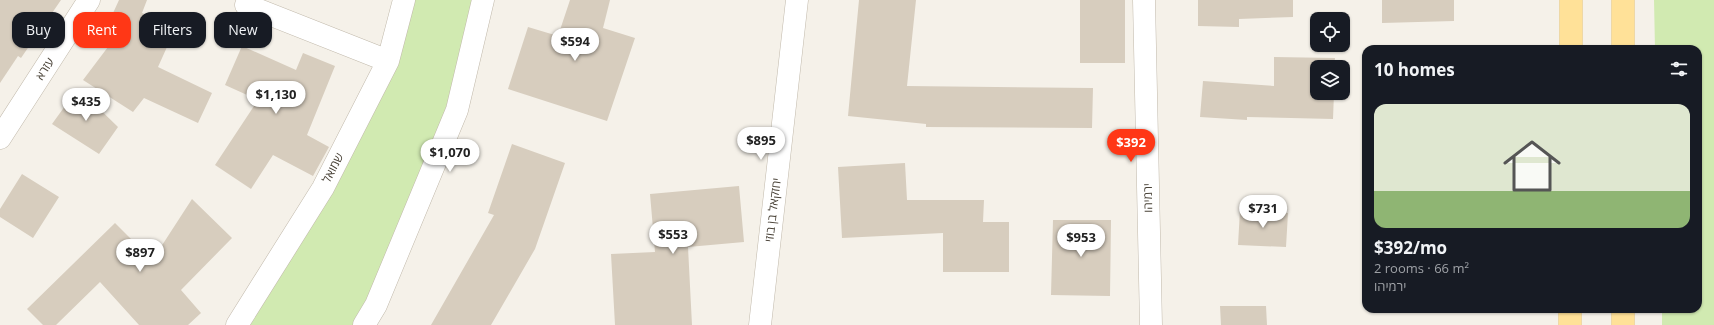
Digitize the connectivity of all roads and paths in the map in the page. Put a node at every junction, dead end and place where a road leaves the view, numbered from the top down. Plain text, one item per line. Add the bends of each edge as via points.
1 (89, 0) edge
2 (404, 0) edge
3 (483, 0) edge
4 (797, 0) edge
5 (1144, 0) edge
6 (1571, 0) edge
7 (1623, 0) edge
8 (246, 5) dead end
9 (1571, 45) edge
10 (1623, 45) edge
11 (388, 61) junction
12 (0, 138) edge
13 (1570, 313) edge
14 (1623, 313) edge
15 (237, 325) edge
16 (364, 325) edge
17 (760, 325) edge
18 (1151, 325) edge
19 (1570, 325) edge
20 (1623, 325) edge

1 - 12 street, עזרא
2 - 11 street, שמואל
3 - 16 street via 458,110 376,305
4 - 17 street, יחזקאל בן בוזי
5 - 18 street, ירמיהו
6 - 9 main road
7 - 10 main road
8 - 11 street
11 - 15 street, שמואל via 323,188
13 - 19 main road
14 - 20 main road

